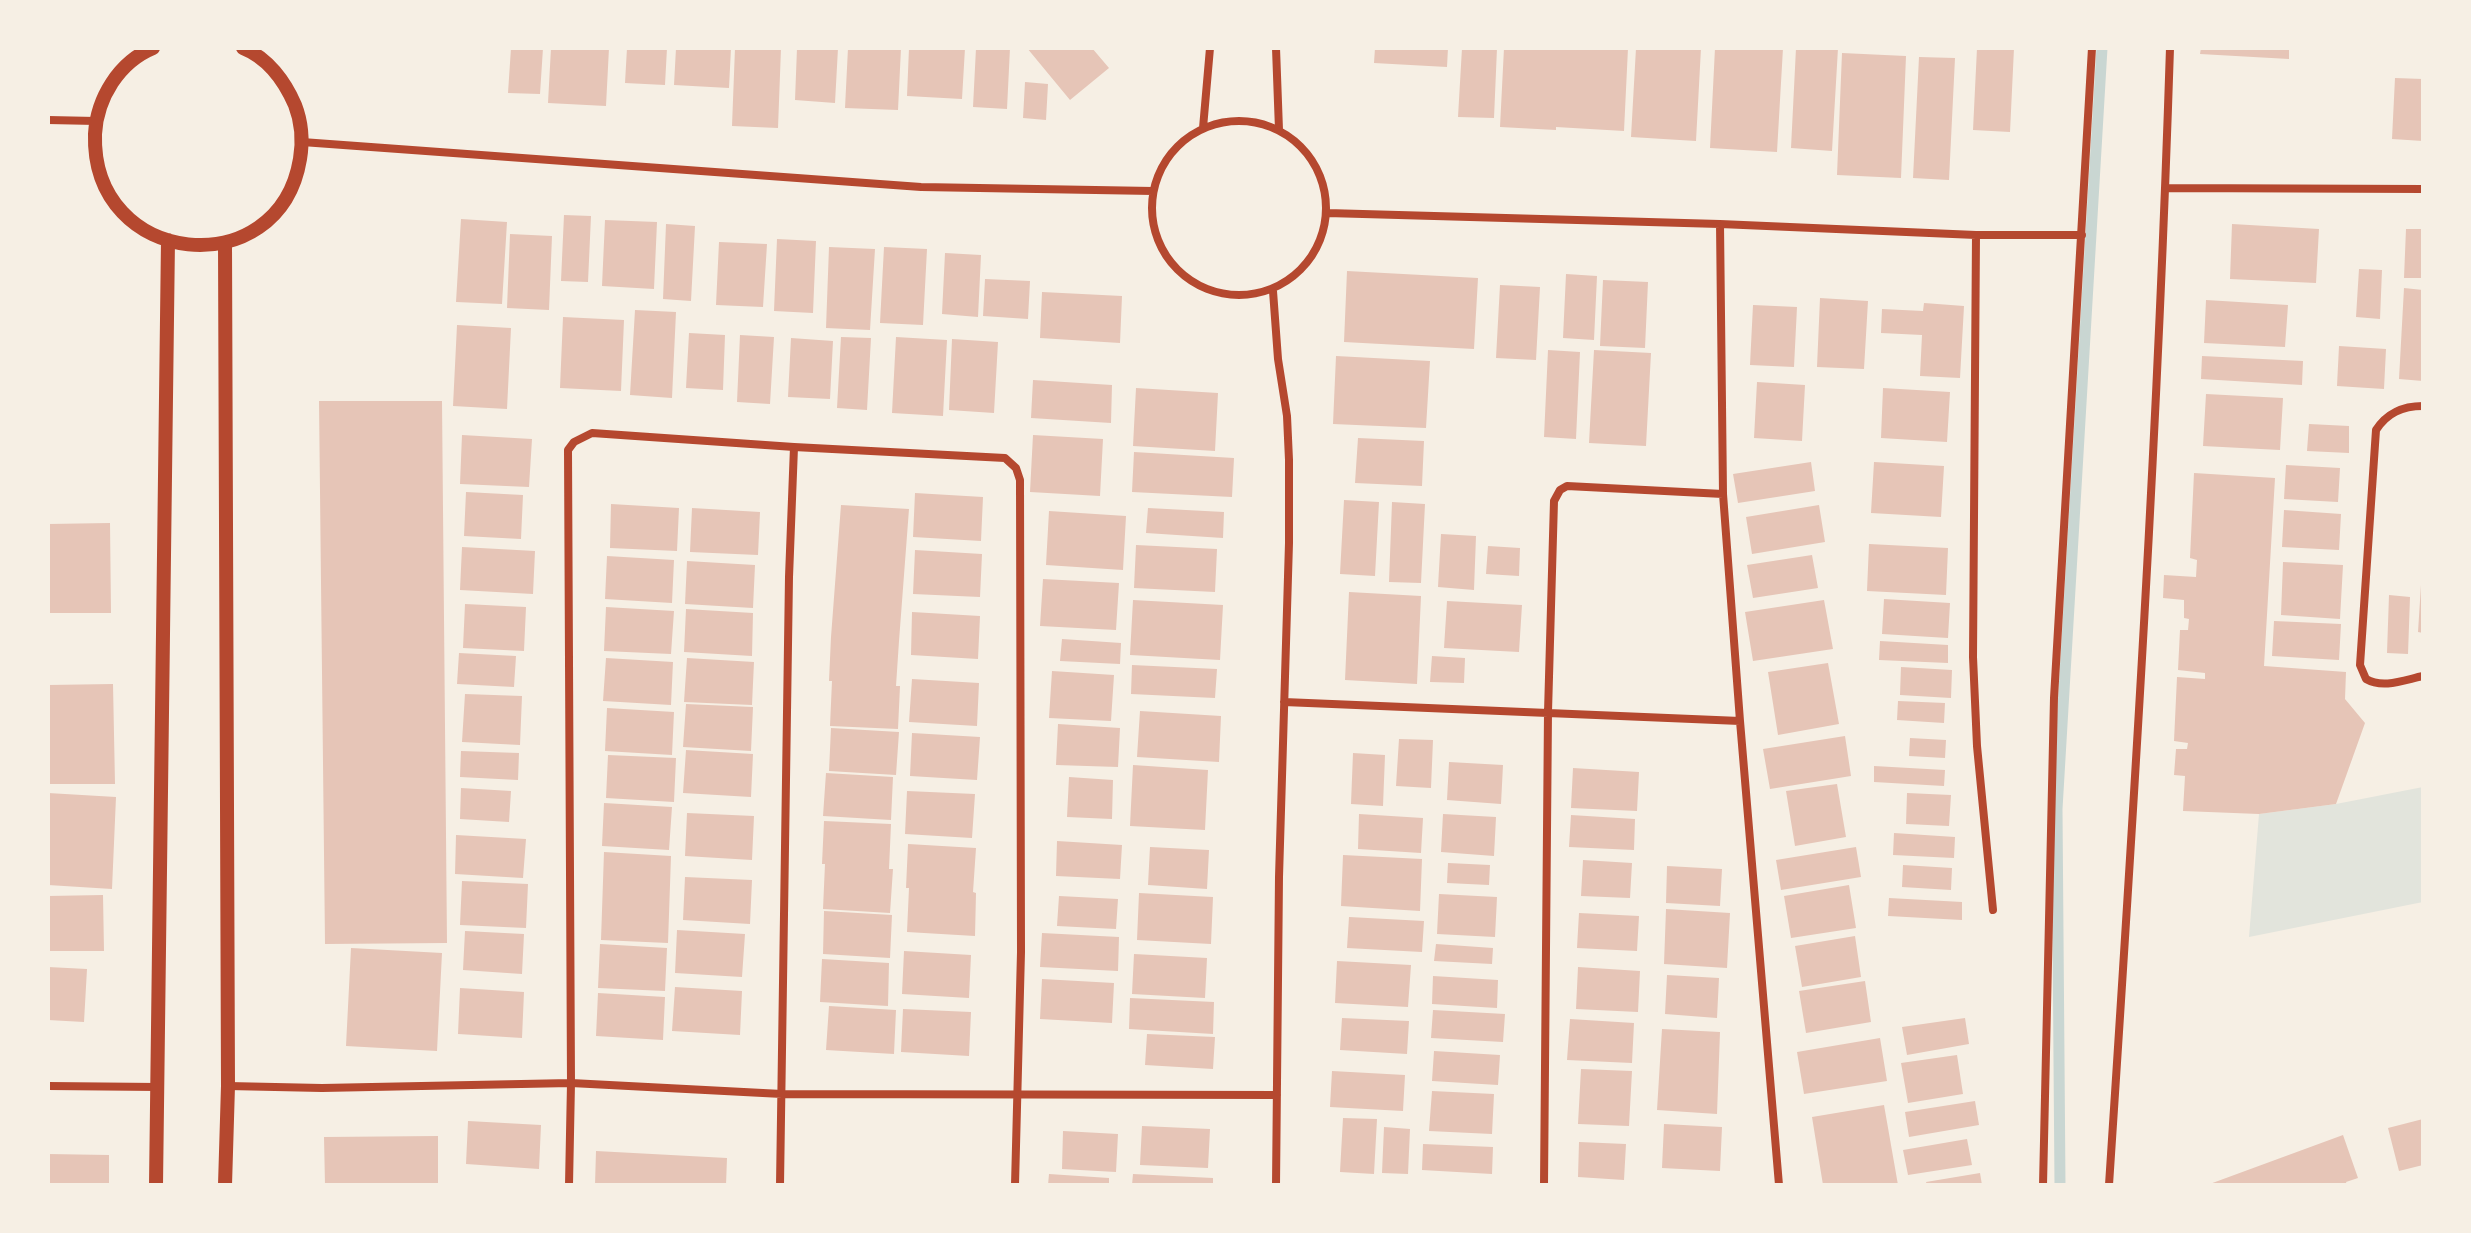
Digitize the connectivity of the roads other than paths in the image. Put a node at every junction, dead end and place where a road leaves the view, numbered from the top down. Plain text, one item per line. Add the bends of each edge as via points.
1 (153, 48) edge
2 (243, 48) edge
3 (1210, 48) edge
4 (1276, 48) edge
5 (2092, 48) edge
6 (2170, 48) edge
7 (48, 120) edge
8 (96, 121) junction
9 (1203, 128) junction
10 (1279, 130) junction
11 (302, 142) junction
12 (2165, 188) junction
13 (2423, 189) edge
14 (1153, 191) junction
15 (1327, 213) junction
16 (1720, 224) junction
17 (1976, 235) junction
18 (2082, 235) junction
19 (168, 240) junction
20 (225, 244) junction
21 (1273, 291) junction
22 (2423, 406) edge
23 (794, 447) junction
24 (1723, 494) junction
25 (2423, 676) edge
26 (1284, 702) junction
27 (1548, 712) junction
28 (1740, 721) junction
29 (1993, 910) dead end
30 (571, 1083) junction
31 (48, 1086) edge
32 (228, 1086) junction
33 (158, 1087) junction
34 (782, 1094) junction
35 (1018, 1094) junction
36 (1277, 1095) junction
37 (156, 1185) edge
38 (225, 1185) edge
39 (569, 1185) edge
40 (780, 1185) edge
41 (1015, 1185) edge
42 (1276, 1185) edge
43 (1544, 1185) edge
44 (1779, 1185) edge
45 (2043, 1185) edge
46 (2109, 1185) edge

1 - 8 street via 122,70 105,94
2 - 11 street via 271,67 288,89
3 - 9 street
4 - 10 street
5 - 18 street
6 - 12 street
7 - 8 street
8 - 19 street via 95,157 106,190 128,219
9 - 10 street via 1229,120
9 - 14 street via 1179,143 1162,165
10 - 15 street via 1316,164
11 - 14 street via 921,187
11 - 20 street via 297,176 281,206 256,229
12 - 13 street
12 - 46 street
14 - 21 street via 1156,238 1183,277 1226,296
15 - 16 street
15 - 21 street via 1320,246 1300,273
16 - 17 street
16 - 24 street
17 - 18 street
17 - 29 street via 1973,657
18 - 45 street via 2054,698
19 - 20 street via 191,246
19 - 33 street
20 - 32 street
21 - 26 street via 1289,460
22 - 25 street via 2393,412 2376,430 2360,665 2375,684
23 - 30 street via 592,433 568,450
23 - 34 street
23 - 35 street via 1005,458 1020,475
24 - 27 street via 1567,486 1557,493
24 - 28 street
26 - 27 street
26 - 36 street
27 - 28 street
27 - 43 street
28 - 44 street
30 - 32 street
30 - 34 street
30 - 39 street
31 - 33 street
32 - 38 street
33 - 37 street
34 - 35 street
34 - 40 street
35 - 36 street
35 - 41 street
36 - 42 street

